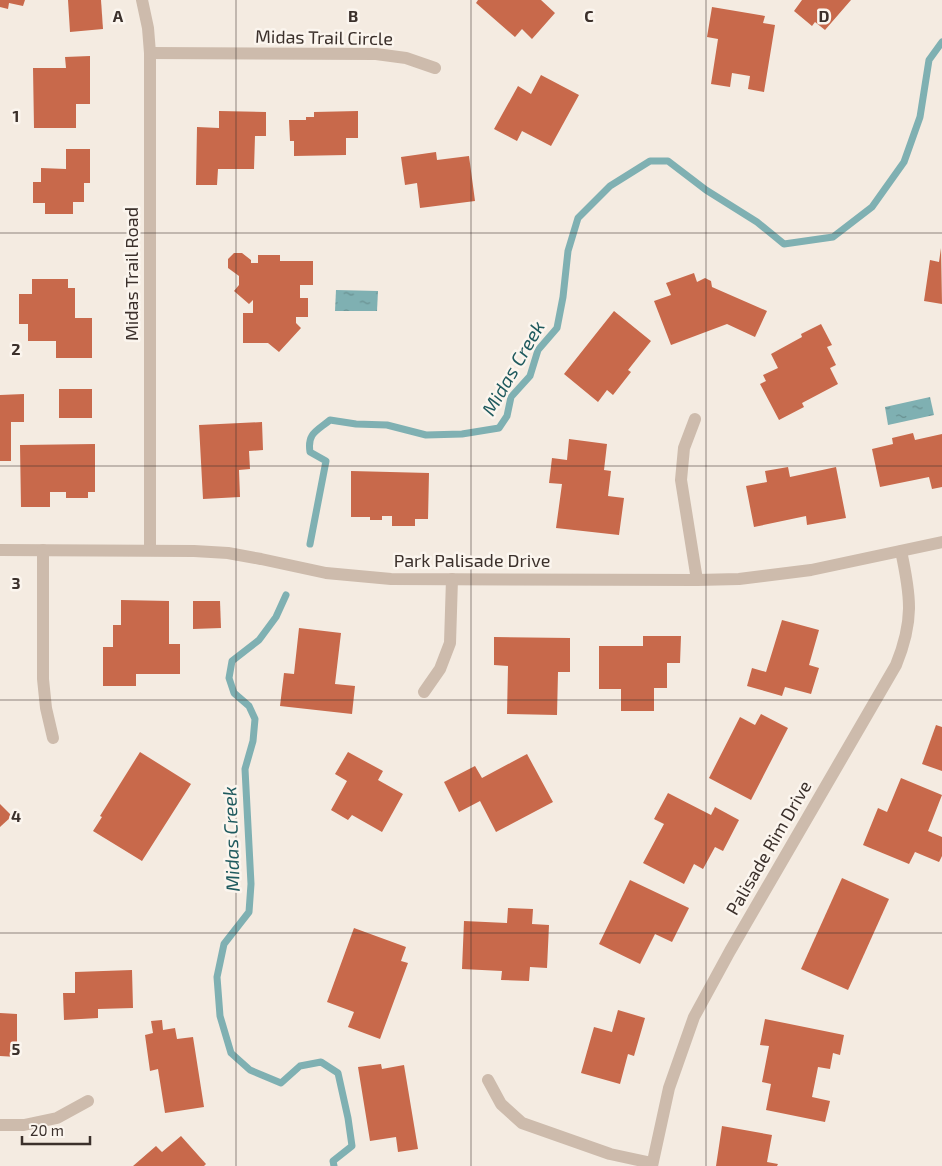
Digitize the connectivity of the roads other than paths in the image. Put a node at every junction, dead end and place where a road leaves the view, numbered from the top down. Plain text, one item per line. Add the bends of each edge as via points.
1 (142, 0) edge
2 (150, 53) junction
3 (435, 68) dead end
4 (695, 419) dead end
5 (942, 542) edge
6 (0, 550) edge
7 (43, 550) junction
8 (150, 550) junction
9 (901, 551) junction
10 (452, 579) junction
11 (697, 580) junction
12 (424, 692) dead end
13 (53, 738) dead end
14 (488, 1080) dead end
15 (88, 1101) dead end
16 (0, 1125) edge
17 (652, 1165) edge

1 - 2 street, Midas Trail Road
2 - 3 street, Midas Trail Circle via 376,54 406,58
2 - 8 street, Midas Trail Road
4 - 11 street via 684,448 681,480
5 - 9 street, Park Palisade Drive
6 - 7 street, Park Palisade Drive
7 - 8 street, Park Palisade Drive
7 - 13 street via 43,680
8 - 10 street, Park Palisade Drive via 228,553 358,577
9 - 11 street, Park Palisade Drive via 776,576
9 - 17 street, Palisade Rim Drive via 910,598 909,622 896,665 694,1017 669,1088
10 - 11 street, Park Palisade Drive
10 - 12 street via 450,643 440,669
14 - 17 street via 502,1104 522,1124
15 - 16 street via 58,1118 24,1125

